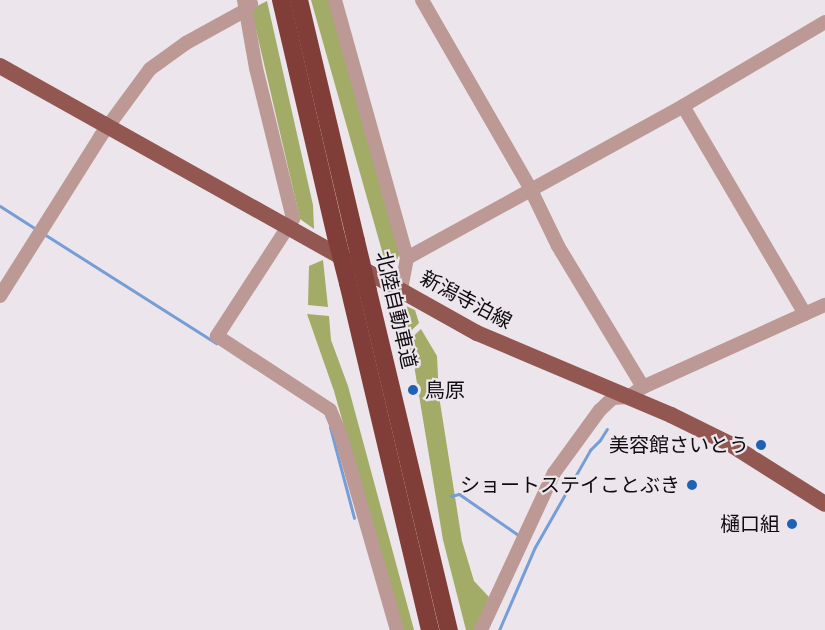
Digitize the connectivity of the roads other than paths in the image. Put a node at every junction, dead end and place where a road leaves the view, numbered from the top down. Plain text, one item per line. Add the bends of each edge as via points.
1 (281, 0) edge
2 (299, 0) edge
3 (335, 0) edge
4 (422, 0) edge
5 (247, 5) edge
6 (825, 22) edge
7 (0, 66) edge
8 (683, 106) junction
9 (107, 126) junction
10 (530, 188) junction
11 (285, 227) junction
12 (407, 258) junction
13 (400, 289) junction
14 (0, 296) edge
15 (825, 305) edge
16 (805, 314) junction
17 (643, 387) junction
18 (628, 397) junction
19 (825, 504) edge
20 (488, 623) edge
21 (397, 630) edge
22 (430, 630) edge
23 (449, 630) edge
24 (481, 630) edge

1 - 22 highway, 北陸自動車道, bridge
2 - 23 highway, 北陸自動車道, bridge
3 - 12 street
4 - 10 street
5 - 9 street via 150,69
5 - 11 street via 256,68 292,219
6 - 8 street
7 - 9 main road, 新潟寺泊線
8 - 10 street
8 - 16 street
9 - 11 main road, 新潟寺泊線
9 - 14 street
10 - 12 street
10 - 17 street via 558,246
11 - 13 main road, 新潟寺泊線
11 - 21 street via 217,336 330,410
12 - 13 street
13 - 18 main road, 新潟寺泊線 via 477,333
15 - 16 street
16 - 17 street
17 - 18 street
18 - 19 main road, 新潟寺泊線 via 730,444
18 - 20 street via 613,398 600,410 554,473
20 - 24 street

